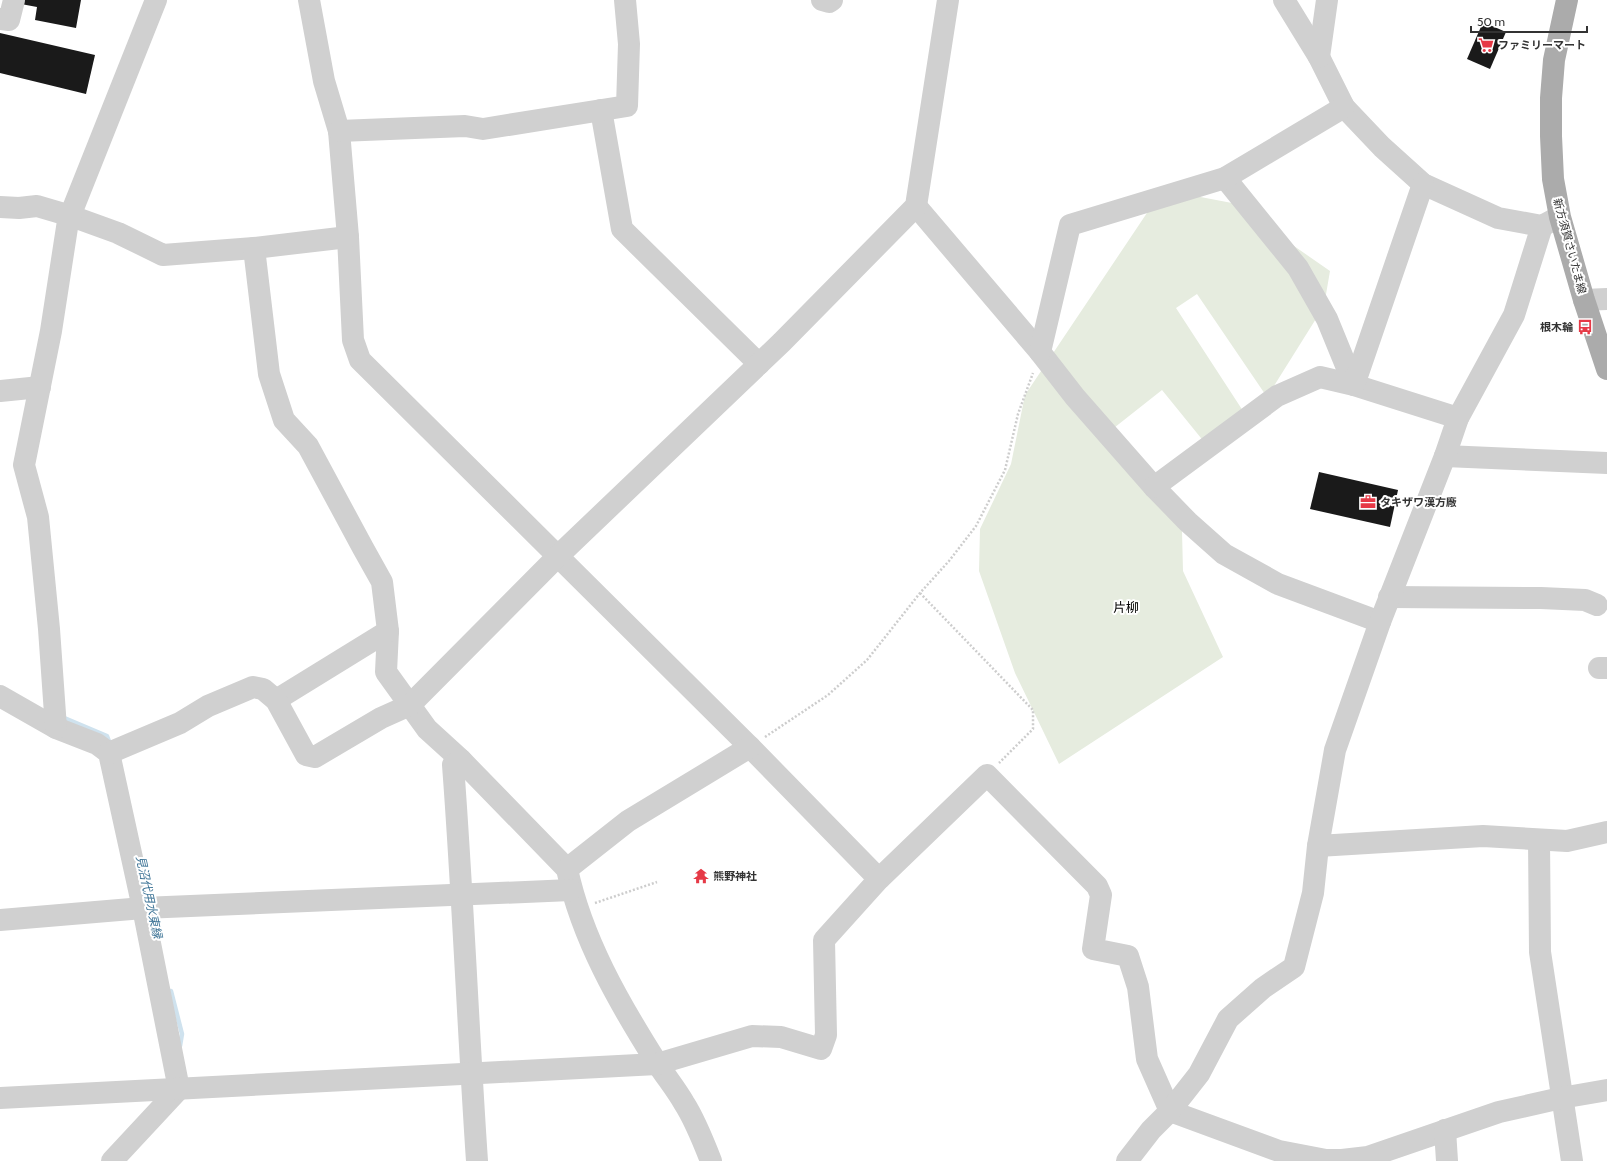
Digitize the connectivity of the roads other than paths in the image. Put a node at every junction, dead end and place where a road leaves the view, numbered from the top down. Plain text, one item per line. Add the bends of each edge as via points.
1 (14, 0) edge
2 (156, 0) edge
3 (309, 0) edge
4 (625, 0) edge
5 (822, 0) edge
6 (832, 0) edge
7 (948, 0) edge
8 (1284, 0) edge
9 (1327, 0) edge
10 (1567, 0) edge
11 (0, 19) edge
12 (1319, 57) junction
13 (1344, 107) junction
14 (601, 110) junction
15 (339, 131) junction
16 (1225, 178) junction
17 (1423, 184) junction
18 (916, 206) junction
19 (0, 207) edge
20 (71, 216) junction
21 (1551, 221) junction
22 (348, 237) junction
23 (254, 248) junction
24 (1607, 299) edge
25 (1584, 300) junction
26 (1040, 352) junction
27 (759, 364) junction
28 (1607, 370) edge
29 (1354, 385) junction
30 (40, 387) junction
31 (0, 391) edge
32 (1458, 418) junction
33 (1445, 456) junction
34 (1607, 463) edge
35 (1154, 487) junction
36 (558, 556) junction
37 (1390, 598) junction
38 (1597, 605) dead end
39 (1380, 622) junction
40 (388, 632) junction
41 (0, 696) edge
42 (276, 700) junction
43 (410, 705) junction
44 (56, 728) junction
45 (750, 747) junction
46 (109, 753) junction
47 (461, 760) junction
48 (1607, 832) edge
49 (1539, 840) junction
50 (1318, 846) junction
51 (567, 869) junction
52 (879, 879) junction
53 (462, 894) junction
54 (575, 900) junction
55 (143, 908) junction
56 (0, 920) edge
57 (657, 1064) junction
58 (471, 1074) junction
59 (179, 1089) junction
60 (1607, 1090) edge
61 (0, 1098) edge
62 (1561, 1098) junction
63 (1170, 1111) junction
64 (1445, 1130) junction
65 (705, 1158) edge
66 (112, 1161) edge
67 (477, 1161) edge
68 (1127, 1161) edge
69 (1447, 1161) edge
70 (1572, 1161) edge

1 - 11 street via 9,20
2 - 20 street
3 - 15 street via 324,81
4 - 14 street via 629,44 627,106
5 - 6 street
7 - 18 street
8 - 12 street
9 - 12 street
10 - 21 main road, 新方須賀さいたま線 via 1554,60 1551,98
12 - 13 street
13 - 16 street
13 - 17 street via 1382,147
14 - 15 street via 483,129 465,126
14 - 27 street via 622,229
15 - 22 street
16 - 26 street via 1070,225
16 - 29 street via 1298,268 1327,319
17 - 21 street via 1498,218
17 - 29 street
18 - 26 street
18 - 27 street
19 - 20 street via 37,206
20 - 23 street via 118,233 163,255
20 - 30 street via 68,221
21 - 25 main road, 新方須賀さいたま線
21 - 32 street via 1514,315
22 - 23 street
22 - 36 street via 353,340 360,360
23 - 40 street via 269,374 284,420 308,446 382,582
24 - 25 street
25 - 28 main road, 新方須賀さいたま線
26 - 35 street
27 - 36 street
29 - 32 street
29 - 35 street via 1320,378 1277,396
30 - 31 street
30 - 44 street via 24,465 38,517
32 - 33 street
33 - 34 street
33 - 37 street
35 - 39 street via 1224,554 1278,584
36 - 43 street
36 - 45 street
37 - 38 street via 1541,598 1585,600
37 - 39 street
39 - 50 street via 1335,750
40 - 42 street
40 - 43 street via 386,672
41 - 44 street
42 - 43 street via 306,755 315,757 381,718
42 - 46 street via 263,689 253,688 208,706 180,723
43 - 47 street via 427,729
44 - 46 street via 98,744
45 - 51 street via 628,821
45 - 52 street
46 - 55 street
47 - 51 street
47 - 53 street via 453,765
48 - 49 street via 1567,841
49 - 50 street via 1483,836
49 - 62 street via 1540,952
50 - 63 street via 1313,893 1294,967 1263,988 1228,1019 1199,1074
51 - 54 street
52 - 57 street via 824,940 826,1035 821,1049 781,1037 752,1036
52 - 63 street via 987,775 1097,886 1101,895 1093,949 1128,956 1138,987 1147,1059
53 - 54 street
53 - 55 street
53 - 58 street
54 - 57 street via 590,944 625,1012
55 - 56 street
55 - 59 street
57 - 58 street
57 - 65 street via 685,1104
58 - 59 street
58 - 67 street
59 - 61 street
59 - 66 street
60 - 62 street
62 - 64 street via 1499,1112
62 - 70 street
63 - 64 street via 1279,1151 1326,1160 1368,1157
63 - 68 street via 1151,1130
64 - 69 street

